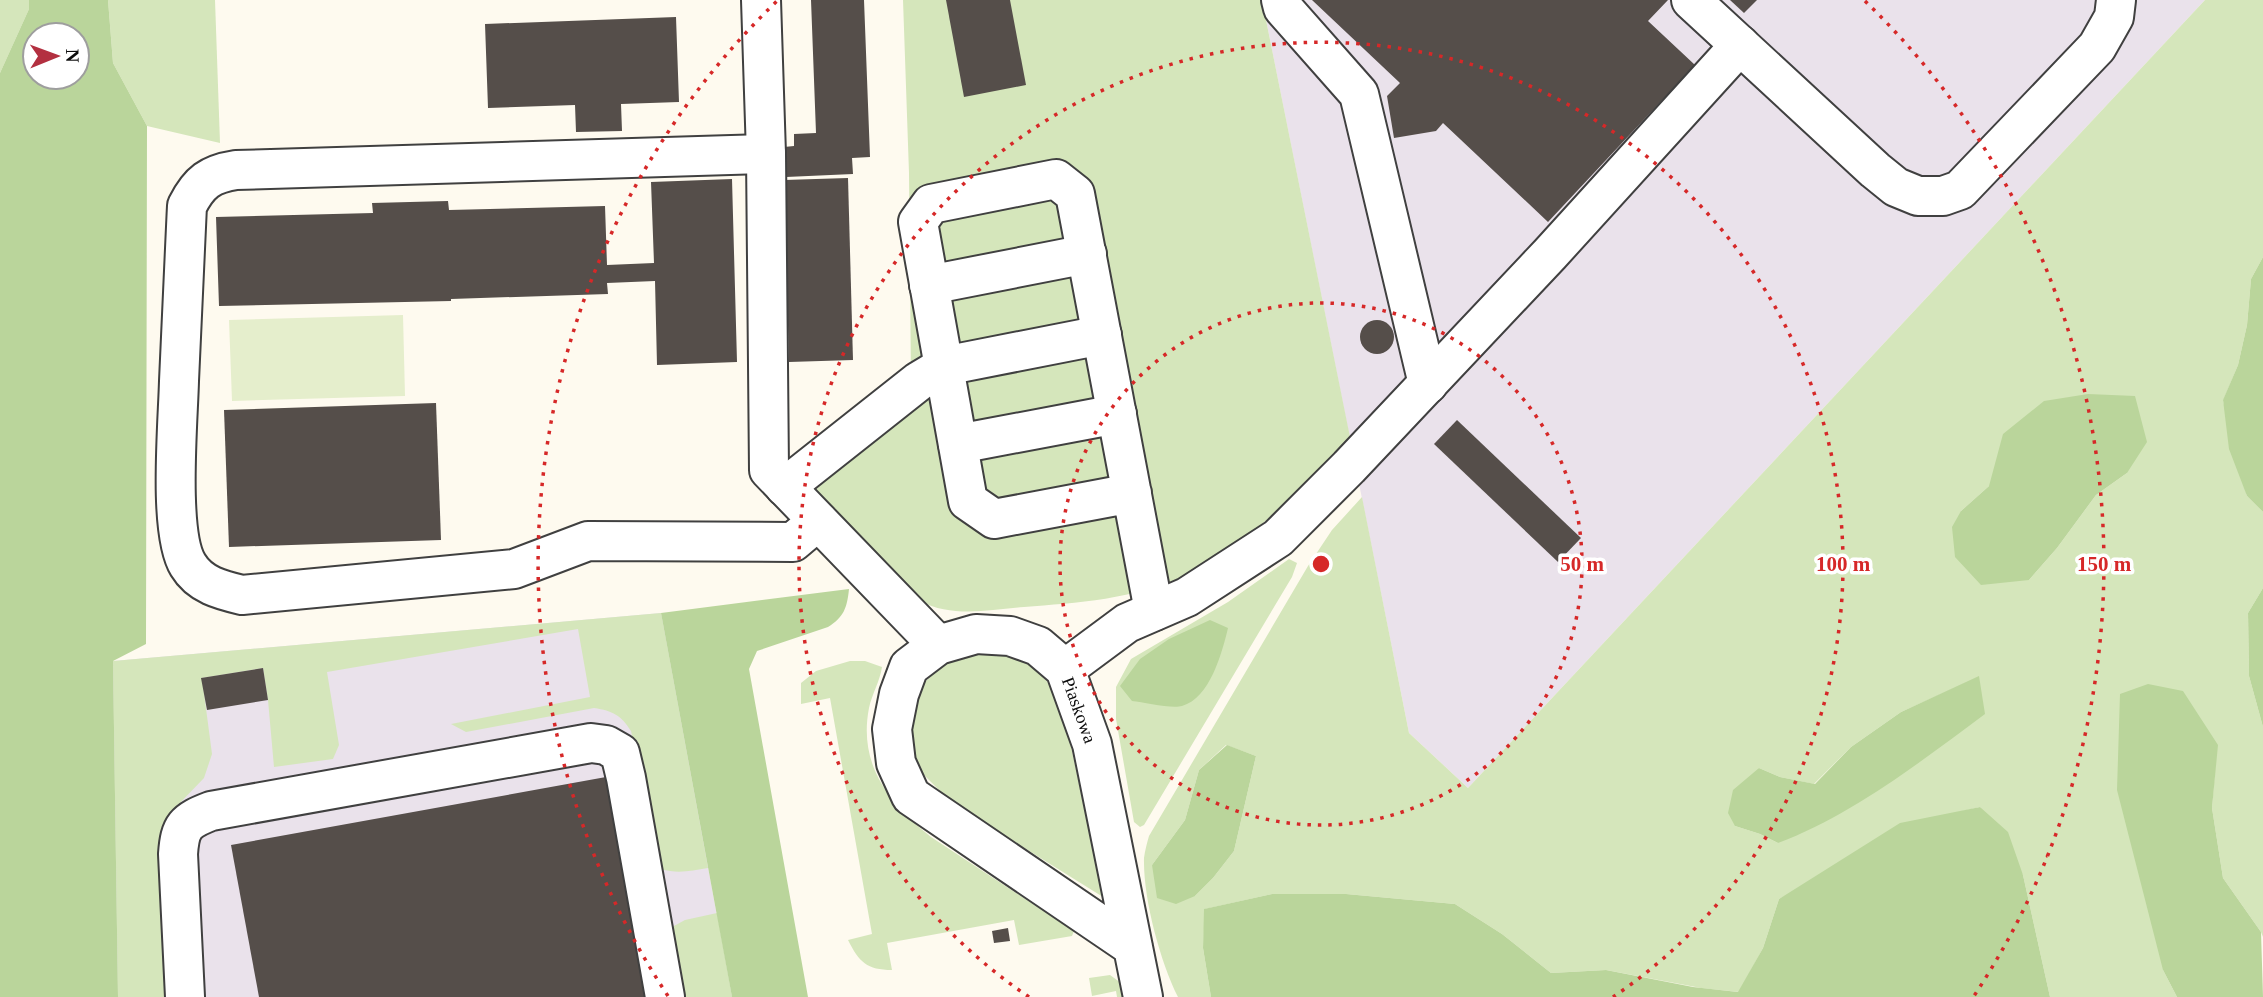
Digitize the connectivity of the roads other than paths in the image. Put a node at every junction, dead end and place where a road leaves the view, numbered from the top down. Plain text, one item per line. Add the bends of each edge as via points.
1 (761, 0) edge
2 (1281, 0) edge
3 (1691, 0) edge
4 (2116, 0) edge
5 (1740, 45) junction
6 (766, 154) junction
7 (1087, 254) junction
8 (929, 285) junction
9 (1102, 335) junction
10 (944, 366) junction
11 (1428, 384) junction
12 (1117, 414) junction
13 (958, 444) junction
14 (785, 487) junction
15 (1132, 493) junction
16 (818, 521) junction
17 (1154, 611) junction
18 (938, 645) junction
19 (1065, 669) junction
20 (1133, 947) junction
21 (185, 997) edge
22 (664, 997) edge
23 (1143, 997) edge

1 - 6 street
2 - 11 street via 1283,8 1359,94
3 - 5 street
4 - 5 street via 2114,17 2097,47 1960,190 1943,196 1918,196 1896,187
5 - 11 street
6 - 14 street via 769,470
6 - 16 street via 236,170 205,181 187,206 176,460 180,550 199,578 217,590 242,595 514,569 588,541 793,542
7 - 8 street
7 - 8 street via 1075,194 1056,179 931,204 918,222
7 - 9 street
8 - 10 street
9 - 10 street
9 - 12 street
10 - 13 street
10 - 14 street
11 - 17 street via 1278,538 1187,597
12 - 13 street
12 - 15 street
13 - 15 street via 968,501 994,520
14 - 16 street
15 - 17 street
16 - 18 street
17 - 19 street via 1127,623
18 - 19 street, Piaskowa via 976,634 1010,636 1038,646
18 - 20 street, Piaskowa via 909,667 892,729 896,763 911,796
19 - 20 street, Piaskowa via 1092,744
20 - 23 street, Piaskowa
21 - 22 street via 178,854 180,834 190,819 211,811 591,743 620,753

